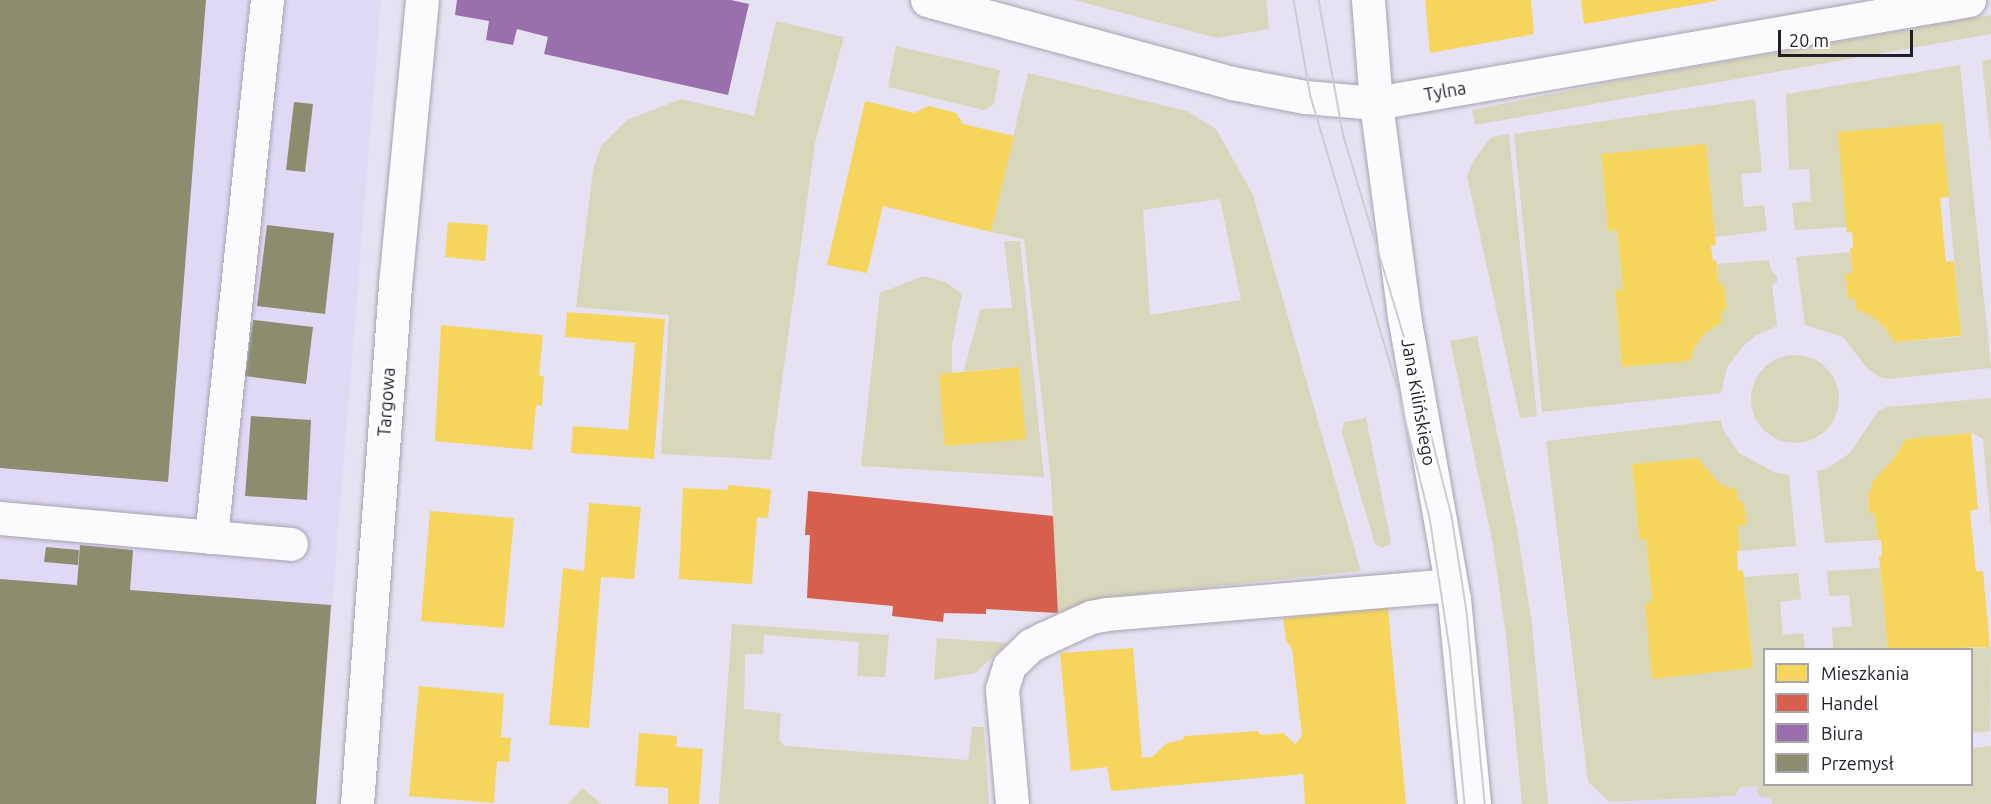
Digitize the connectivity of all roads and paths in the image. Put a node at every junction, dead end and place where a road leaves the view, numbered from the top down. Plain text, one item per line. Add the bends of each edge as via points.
1 (267, 0) edge
2 (422, 0) edge
3 (927, 0) edge
4 (1368, 0) edge
5 (1969, 0) edge
6 (1376, 103) junction
7 (0, 518) edge
8 (211, 537) junction
9 (291, 544) dead end
10 (1451, 585) junction
11 (357, 804) edge
12 (1012, 804) edge
13 (1474, 804) edge

1 - 8 street
2 - 11 street, Targowa via 395,285
3 - 6 street, Tylna via 1232,83 1305,97
4 - 6 street, Jana Kilińskiego
5 - 6 street, Tylna
6 - 10 street, Jana Kilińskiego via 1404,316
7 - 8 street
8 - 9 street
10 - 12 street via 1107,614 1045,638 1009,666 1002,689
10 - 13 street, Jana Kilińskiego

